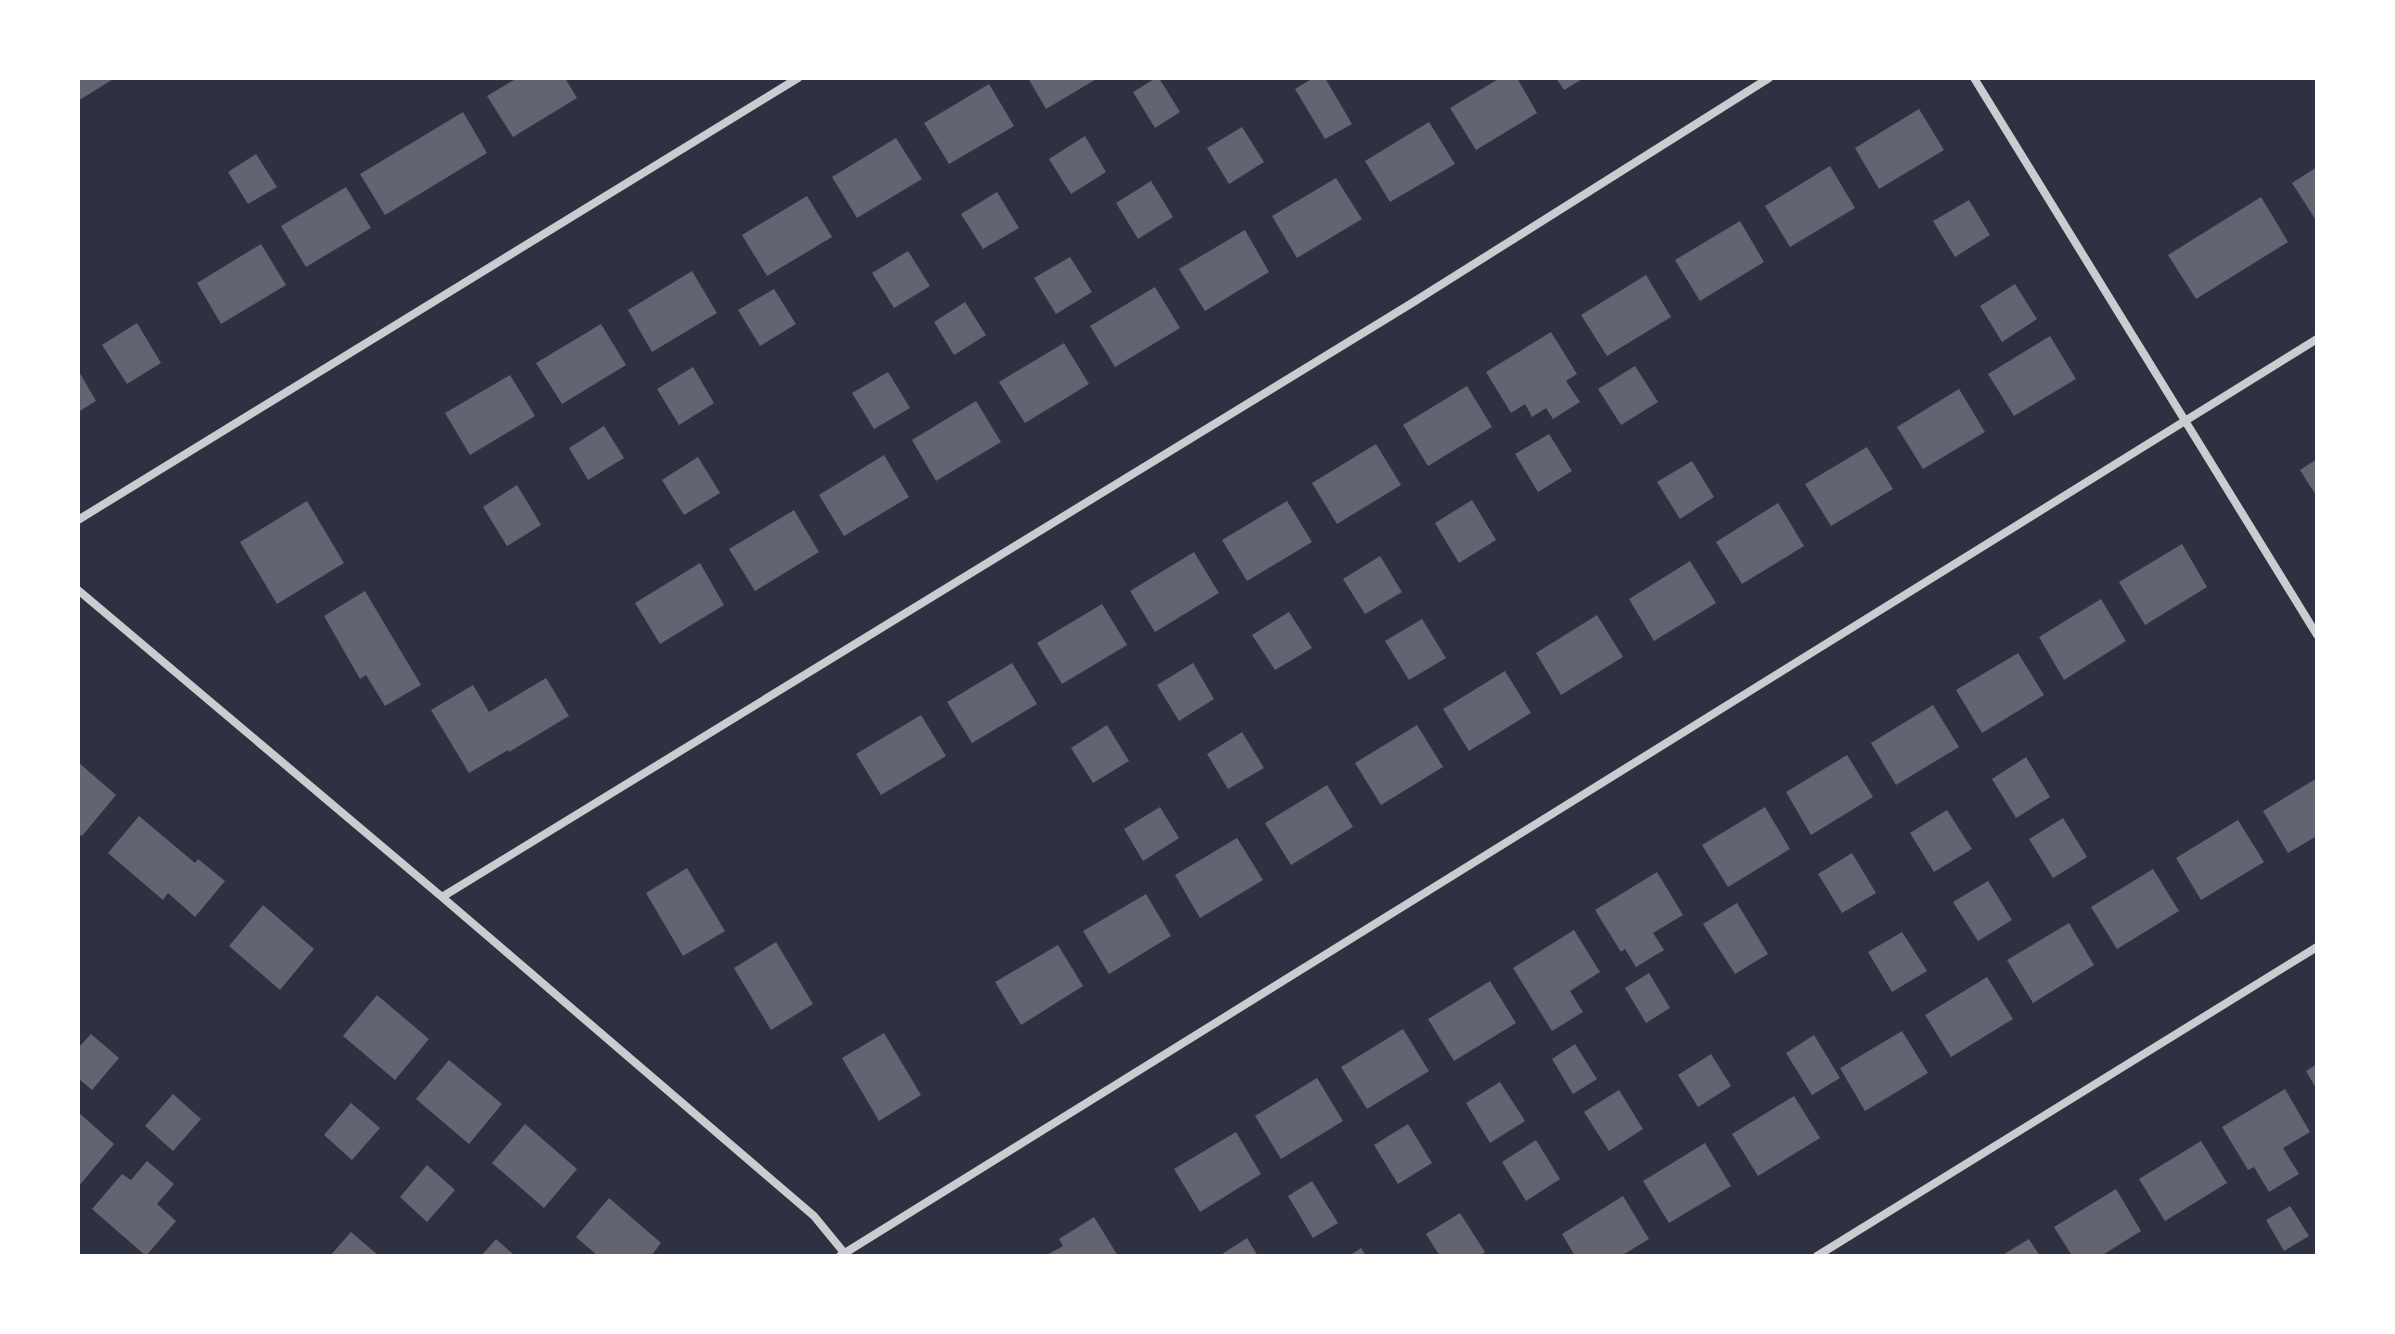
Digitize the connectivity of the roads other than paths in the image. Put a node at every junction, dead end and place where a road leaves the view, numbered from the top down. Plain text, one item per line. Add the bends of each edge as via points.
1 (798, 78) edge
2 (1769, 78) edge
3 (1974, 78) edge
4 (2317, 339) edge
5 (2186, 420) junction
6 (78, 520) edge
7 (78, 590) edge
8 (2317, 635) edge
9 (442, 897) junction
10 (2317, 947) edge
11 (843, 1255) edge
12 (1817, 1256) edge

1 - 6 street
2 - 9 street
3 - 5 street
4 - 5 street
5 - 8 street
5 - 11 street
7 - 9 street
9 - 11 street via 814,1216
10 - 12 street

